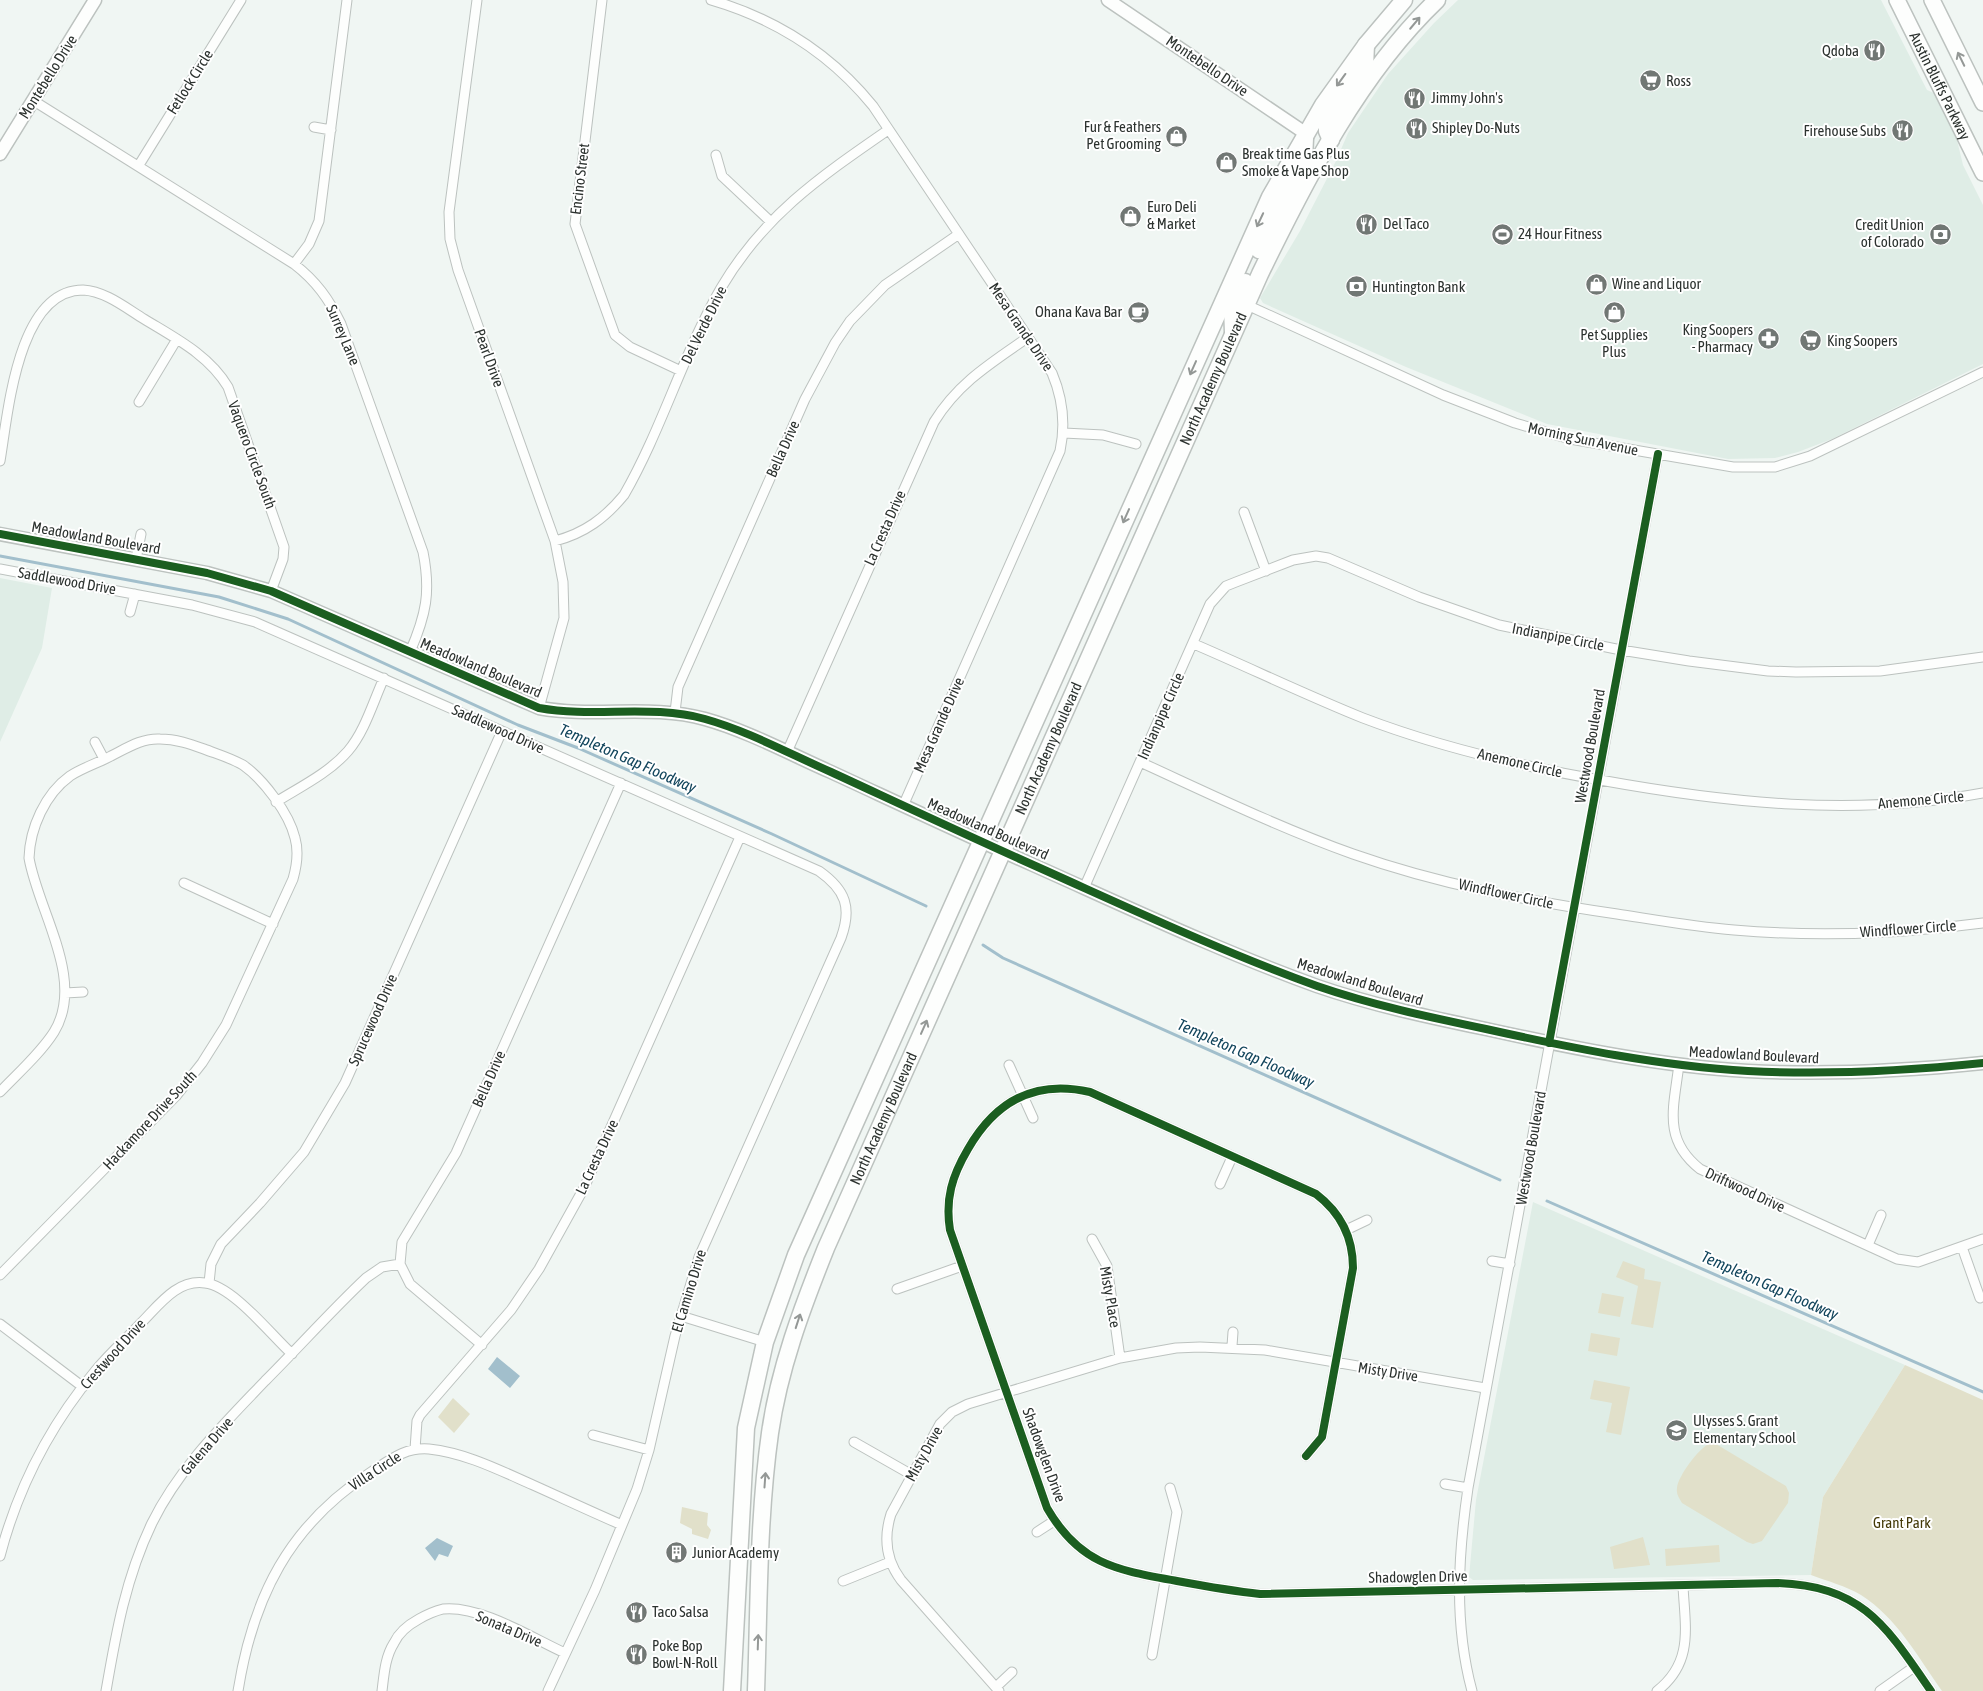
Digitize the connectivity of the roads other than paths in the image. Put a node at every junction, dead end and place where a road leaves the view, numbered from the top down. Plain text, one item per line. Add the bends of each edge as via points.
1 (95, 0) edge
2 (242, 0) edge
3 (347, 0) edge
4 (477, 0) edge
5 (602, 0) edge
6 (711, 0) edge
7 (1108, 0) edge
8 (1404, 0) edge
9 (1437, 0) edge
10 (1897, 0) edge
11 (1932, 0) edge
12 (1366, 45) junction
13 (34, 101) junction
14 (1983, 103) edge
15 (314, 127) dead end
16 (331, 130) junction
17 (888, 130) junction
18 (1305, 133) junction
19 (1331, 140) junction
20 (0, 154) edge
21 (716, 155) dead end
22 (139, 165) junction
23 (1983, 173) edge
24 (771, 222) junction
25 (959, 234) junction
26 (294, 264) junction
27 (1247, 305) junction
28 (1233, 336) junction
29 (1027, 338) junction
30 (177, 339) junction
31 (681, 371) junction
32 (1983, 372) edge
33 (139, 402) dead end
34 (1064, 433) junction
35 (1136, 444) dead end
36 (1658, 454) junction
37 (0, 461) edge
38 (1244, 512) dead end
39 (0, 534) edge
40 (141, 534) dead end
41 (555, 541) junction
42 (136, 559) junction
43 (0, 569) edge
44 (1266, 571) junction
45 (271, 591) junction
46 (135, 594) junction
47 (130, 612) dead end
48 (1194, 644) junction
49 (1621, 650) junction
50 (410, 652) junction
51 (1983, 657) edge
52 (384, 678) junction
53 (540, 708) junction
54 (674, 712) junction
55 (502, 732) junction
56 (96, 742) dead end
57 (787, 752) junction
58 (104, 760) junction
59 (1140, 762) junction
60 (1597, 780) junction
61 (621, 783) junction
62 (1983, 793) edge
63 (276, 802) junction
64 (903, 806) junction
65 (740, 837) junction
66 (980, 840) junction
67 (1002, 851) junction
68 (184, 883) dead end
69 (1084, 888) junction
70 (844, 899) joint
71 (1575, 908) junction
72 (1983, 923) edge
73 (273, 924) junction
74 (83, 992) dead end
75 (65, 993) junction
76 (1549, 1042) junction
77 (1983, 1063) edge
78 (1679, 1064) junction
79 (1009, 1065) dead end
80 (0, 1092) edge
81 (1024, 1096) junction
82 (1032, 1118) dead end
83 (1232, 1157) junction
84 (1220, 1184) dead end
85 (1881, 1215) dead end
86 (1367, 1220) dead end
87 (1346, 1230) junction
88 (1092, 1239) dead end
89 (1983, 1239) edge
90 (1868, 1245) junction
91 (1962, 1247) junction
92 (1492, 1261) dead end
93 (400, 1264) junction
94 (1510, 1264) junction
95 (962, 1266) junction
96 (0, 1275) edge
97 (209, 1283) junction
98 (897, 1289) dead end
99 (1980, 1298) dead end
100 (681, 1316) junction
101 (0, 1324) edge
102 (1233, 1332) dead end
103 (765, 1342) junction
104 (482, 1345) junction
105 (1232, 1346) junction
106 (292, 1354) junction
107 (1120, 1358) junction
108 (1337, 1363) junction
109 (83, 1387) junction
110 (1485, 1388) junction
111 (1007, 1393) junction
112 (593, 1435) dead end
113 (854, 1442) dead end
114 (415, 1449) junction
115 (649, 1450) junction
116 (1306, 1456) dead end
117 (912, 1475) junction
118 (1445, 1484) dead end
119 (1170, 1488) dead end
120 (1468, 1488) junction
121 (1054, 1521) junction
122 (622, 1525) junction
123 (1037, 1532) dead end
124 (0, 1556) edge
125 (890, 1562) junction
126 (1166, 1579) junction
127 (843, 1582) dead end
128 (1683, 1586) junction
129 (1459, 1590) junction
130 (565, 1653) junction
131 (1152, 1655) dead end
132 (1914, 1667) junction
133 (1012, 1672) dead end
134 (998, 1689) edge
135 (106, 1691) edge
136 (238, 1691) edge
137 (382, 1691) edge
138 (548, 1691) edge
139 (732, 1691) edge
140 (756, 1691) edge
141 (1472, 1691) edge
142 (1657, 1691) edge
143 (1880, 1691) edge
144 (1931, 1691) edge

1 - 13 street, Montebello Drive
2 - 22 street, Fetlock Circle
3 - 16 street
4 - 41 street, Pearl Drive via 449,212 450,239 458,270
5 - 31 street, Encino Street via 575,224 615,335 630,347
6 - 17 street, Mesa Grande Drive via 758,16 805,42 857,87
7 - 18 street, Montebello Drive
8 - 12 highway, North Academy Boulevard
19 -> 9 highway, North Academy Boulevard via 1395,47
10 - 23 main road, Austin Bluffs Parkway
14 -> 11 main road, Austin Bluffs Parkway
12 -> 18 highway, North Academy Boulevard
12 - 19 highway via 1365,67 1327,123
13 - 20 street, Montebello Drive
13 - 22 street, Surrey Lane
15 - 16 street
16 - 26 street via 319,221 309,244
17 - 24 street, Del Verde Drive via 808,186
17 - 25 street, Mesa Grande Drive
18 - 28 highway via 1304,160 1232,308
18 -> 66 highway, North Academy Boulevard via 1246,249
19 - 27 highway, North Academy Boulevard via 1287,217
21 - 24 street via 722,176
22 - 26 street, Surrey Lane
24 - 31 street, Del Verde Drive via 749,246 722,287
25 - 29 street, Mesa Grande Drive
25 - 54 street, Bella Drive via 885,285 850,321 835,343 805,400 678,687
26 - 50 street, Surrey Lane via 319,287 341,324 423,552 427,570 426,604
27 - 28 highway, North Academy Boulevard
27 - 36 street, Morning Sun Avenue via 1443,395 1515,423 1570,439
28 - 67 highway, North Academy Boulevard
29 - 34 street, Mesa Grande Drive via 1058,385
29 - 57 street, La Cresta Drive via 966,382 952,395 934,422
30 - 33 street
30 - 37 street, Vaquero Circle South via 114,300 94,292 71,292 50,303 32,326 20,356
30 - 45 street, Vaquero Circle South via 204,358 228,387 284,547
31 - 41 street, Del Verde Drive via 624,495 595,524 571,537
32 - 36 street, Morning Sun Avenue via 1790,464 1733,467
34 - 35 street via 1103,435
34 - 64 street, Mesa Grande Drive via 1060,451
36 - 49 street, Westwood Boulevard
38 - 44 street
39 - 42 street, Meadowland Boulevard
40 - 42 street, Meadowland Boulevard
41 - 53 street, Pearl Drive via 563,582 564,618
42 - 45 street, Meadowland Boulevard via 230,578
43 - 46 street, Saddlewood Drive
44 - 48 street, Indianpipe Circle via 1226,586 1217,595 1210,604
44 - 49 street, Indianpipe Circle via 1305,556 1328,558 1419,597 1499,625
45 - 50 street, Meadowland Boulevard
46 - 47 street, Saddlewood Drive
46 - 52 street, Saddlewood Drive via 255,622
48 - 59 street, Indianpipe Circle
48 - 60 street, Anemone Circle via 1362,718 1504,760
49 - 51 street, Indianpipe Circle via 1768,671 1796,672 1880,671
49 - 60 street, Westwood Boulevard
50 - 53 street, Meadowland Boulevard
52 - 55 street, Saddlewood Drive
52 - 63 street via 358,737 348,751 319,775
53 - 54 street, Meadowland Boulevard via 572,714
54 - 57 street, Meadowland Boulevard via 711,721
55 - 61 street, Saddlewood Drive
55 - 97 street, Sprucewood Drive via 345,1083 304,1152 221,1244 211,1264
56 - 58 street
57 - 64 street, Meadowland Boulevard
58 - 63 street, Hackamore Drive South via 145,740 185,742 241,764 264,783
58 - 75 street, Hackamore Drive South via 72,775 53,793 40,815 29,847 30,868 59,954
59 - 69 street, Indianpipe Circle
59 - 71 street, Windflower Circle via 1352,854 1446,881
60 - 62 street, Anemone Circle via 1698,797 1781,805 1896,803
60 - 71 street, Westwood Boulevard
61 - 65 street, Saddlewood Drive
61 - 93 street, Bella Drive via 456,1154 405,1234
63 - 73 street, Hackamore Drive South via 295,837 297,864
64 - 66 street, Meadowland Boulevard
65 - 70 street, Saddlewood Drive via 819,871 830,879
65 - 104 street, La Cresta Drive via 584,1188 539,1269
66 - 67 street, Meadowland Boulevard
66 - 103 highway, North Academy Boulevard via 796,1256
67 - 69 street, Meadowland Boulevard
140 -> 67 highway, North Academy Boulevard via 765,1479 770,1432 788,1350 826,1248
68 - 73 street
69 - 76 street, Meadowland Boulevard via 1320,987 1432,1018
70 - 100 street, El Camino Drive via 847,919 841,938 711,1226
71 - 72 street, Windflower Circle via 1734,930 1784,933 1866,933
71 - 76 street, Westwood Boulevard
73 - 96 street, Hackamore Drive South via 226,1025 202,1064 176,1096
74 - 75 street
75 - 80 street via 55,1030
76 - 78 street, Meadowland Boulevard
76 - 94 street, Westwood Boulevard
77 - 78 street, Meadowland Boulevard via 1834,1073
78 - 90 street, Driftwood Drive via 1675,1140 1689,1160 1700,1169
79 - 81 street
81 - 82 street
81 - 83 street, Shadowglen Drive via 1056,1087 1090,1092
81 - 95 street, Shadowglen Drive via 988,1119 954,1176 949,1190 948,1217
83 - 84 street
83 - 87 street, Shadowglen Drive via 1316,1194 1330,1205
85 - 90 street
86 - 87 street
87 - 108 street, Shadowglen Drive via 1351,1242 1353,1268
88 - 107 street, Misty Place via 1107,1266
89 - 91 street, Driftwood Drive
90 - 91 street, Driftwood Drive via 1897,1258 1918,1262
91 - 99 street
92 - 94 street
93 - 104 street via 410,1284
93 - 106 street, Galena Drive via 382,1267 366,1278
94 - 110 street, Westwood Boulevard
95 - 98 street
95 - 111 street, Shadowglen Drive
97 - 106 street via 234,1297
97 - 109 street, Crestwood Drive via 197,1282 174,1290
100 - 103 street
100 - 115 street, El Camino Drive
101 - 109 street
102 - 105 street
103 - 139 highway, North Academy Boulevard via 746,1428
104 - 114 street, La Cresta Drive via 420,1414
105 - 107 street, Misty Drive via 1176,1348
105 - 108 street, Misty Drive
106 - 135 street, Galena Drive via 194,1458 152,1522 120,1614
107 - 111 street, Misty Drive
108 - 110 street, Misty Drive
108 - 116 street, Shadowglen Drive via 1322,1437
109 - 124 street, Crestwood Drive via 45,1442 18,1499
110 - 120 street, Westwood Boulevard
111 - 117 street, Misty Drive via 960,1408 946,1418
111 - 121 street, Shadowglen Drive via 1041,1494
112 - 115 street
113 - 117 street
114 - 122 street, Villa Circle via 430,1449 482,1462
114 - 136 street, Villa Circle via 391,1458 356,1482 314,1517 295,1541 261,1601 248,1638
115 - 122 street, El Camino Drive
117 - 125 street, Misty Drive via 887,1527
118 - 120 street
119 - 126 street via 1177,1512
120 - 129 street, Westwood Boulevard
121 - 123 street, Shadowglen Drive
121 - 126 street, Shadowglen Drive via 1075,1545 1102,1563
122 - 130 street, El Camino Drive
125 - 127 street
125 - 134 street, Misty Drive via 901,1580
126 - 129 street, Shadowglen Drive via 1260,1594
126 - 131 street
128 - 129 street, Shadowglen Drive
128 - 132 street, Shadowglen Drive via 1777,1584 1818,1587 1857,1604 1871,1614 1890,1633
128 - 142 street via 1685,1649 1674,1676
129 - 141 street, Westwood Boulevard via 1462,1640
130 - 137 street, Sonata Drive via 487,1616 460,1609 443,1609 412,1623 400,1633 387,1661
130 - 138 street, El Camino Drive
132 - 143 street
132 - 144 street, Shadowglen Drive
133 - 134 street, Misty Drive

